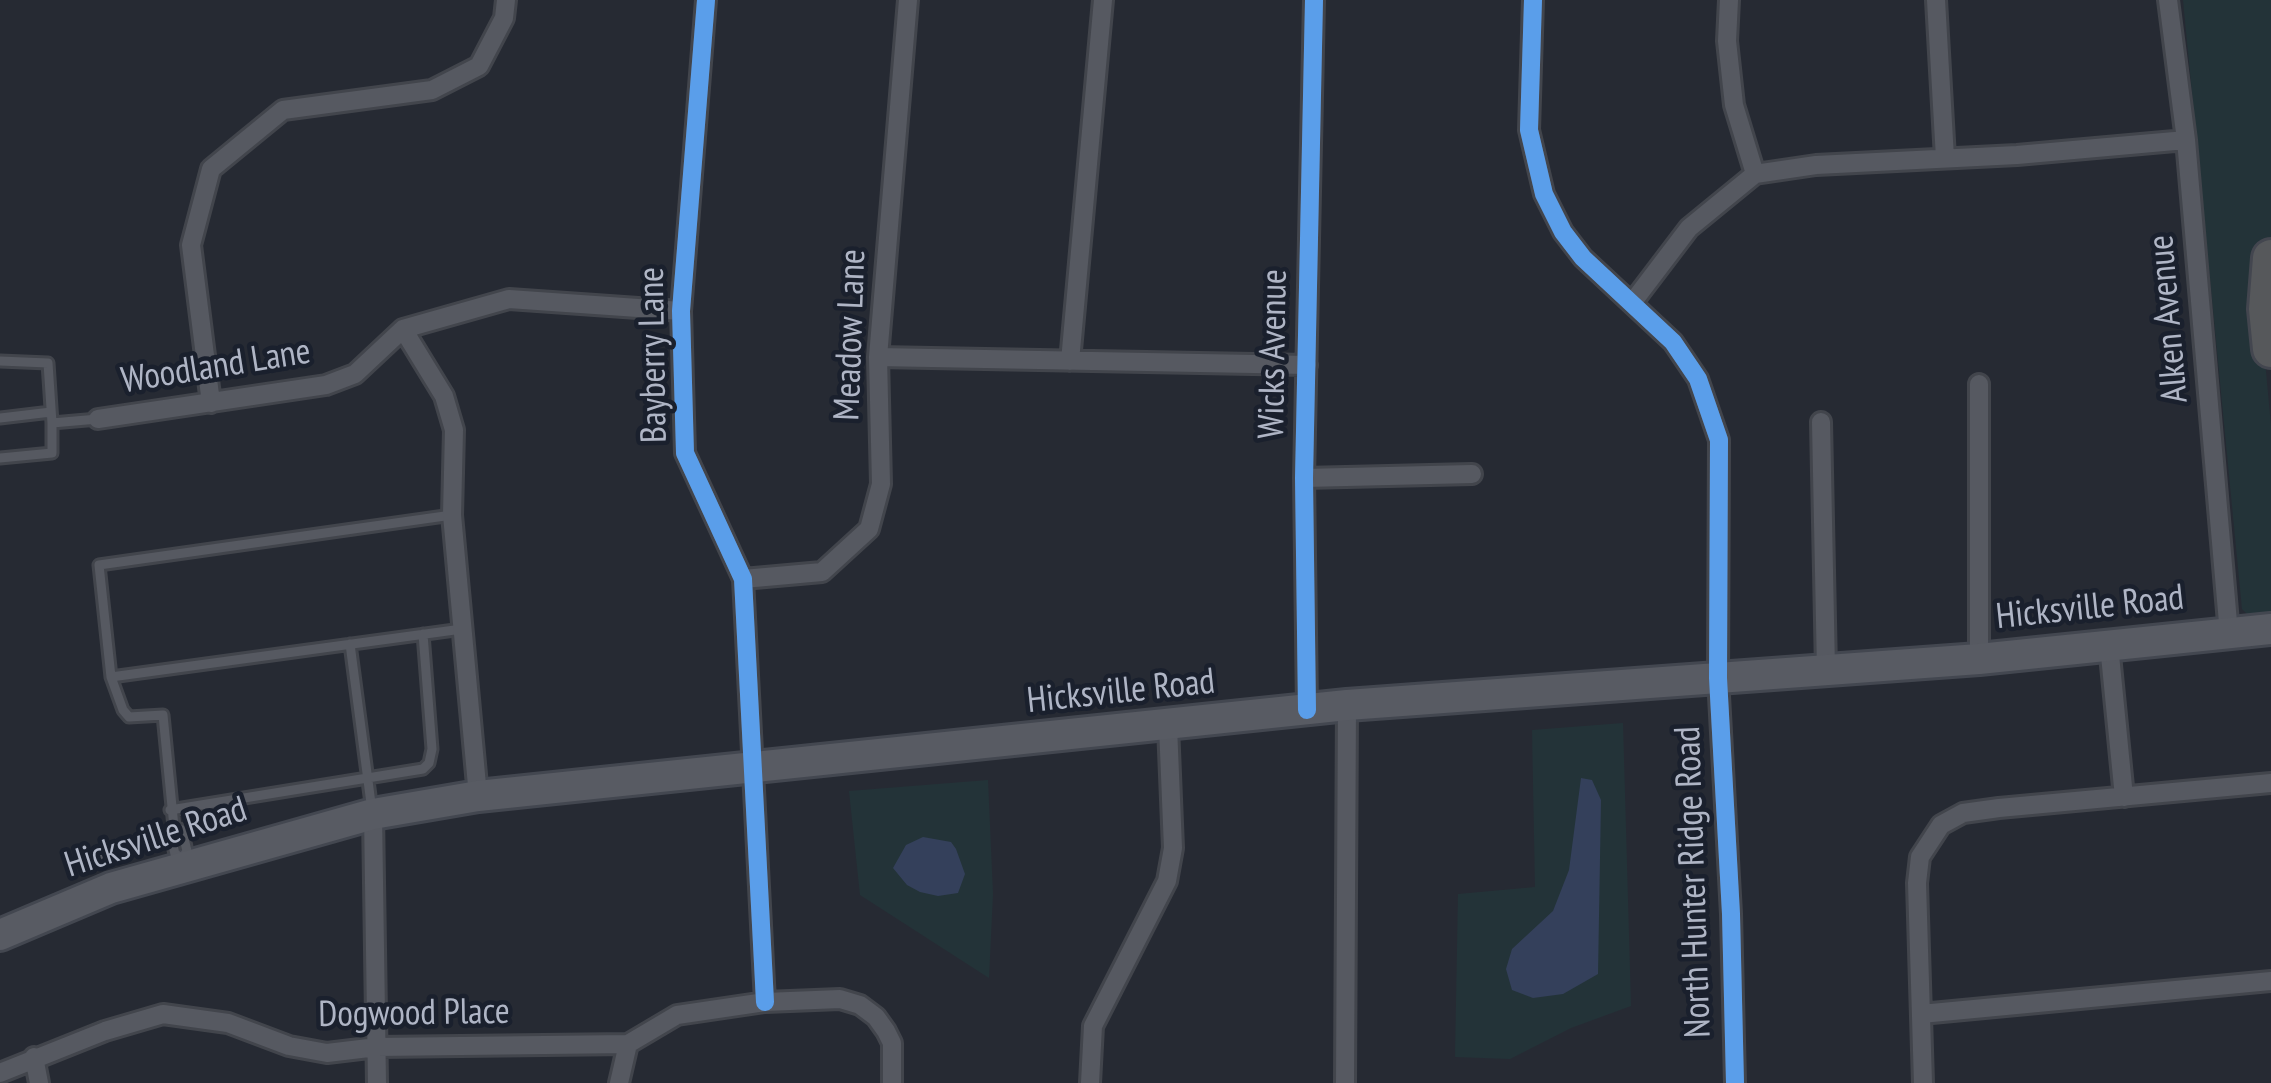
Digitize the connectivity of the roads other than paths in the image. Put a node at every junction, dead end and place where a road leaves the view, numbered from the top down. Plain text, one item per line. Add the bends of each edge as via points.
1 (506, 0) edge
2 (706, 0) edge
3 (908, 0) edge
4 (1103, 0) edge
5 (1314, 0) edge
6 (1533, 0) edge
7 (1729, 0) edge
8 (1936, 0) edge
9 (2168, 0) edge
10 (2186, 140) junction
11 (1945, 158) junction
12 (1755, 174) junction
13 (2271, 258) edge
14 (1632, 304) junction
15 (681, 310) junction
16 (404, 329) junction
17 (2271, 349) edge
18 (878, 357) junction
19 (0, 361) edge
20 (1070, 361) junction
21 (1307, 365) junction
22 (1979, 384) dead end
23 (211, 403) junction
24 (51, 417) junction
25 (0, 418) edge
26 (98, 419) joint
27 (1821, 422) dead end
28 (0, 458) edge
29 (1472, 474) dead end
30 (1304, 478) junction
31 (452, 515) junction
32 (742, 579) junction
33 (462, 629) junction
34 (2271, 629) edge
35 (423, 634) junction
36 (2229, 634) junction
37 (350, 644) junction
38 (2109, 644) junction
39 (1979, 659) junction
40 (1826, 670) junction
41 (111, 676) junction
42 (1718, 678) junction
43 (1347, 705) junction
44 (1306, 710) junction
45 (1168, 726) junction
46 (753, 770) junction
47 (367, 780) junction
48 (2271, 783) edge
49 (478, 796) junction
50 (2124, 796) junction
51 (170, 810) junction
52 (373, 814) junction
53 (173, 832) junction
54 (89, 856) dead end
55 (184, 862) junction
56 (0, 935) edge
57 (2271, 981) edge
58 (765, 1002) junction
59 (1921, 1014) junction
60 (628, 1045) junction
61 (377, 1047) junction
62 (34, 1057) junction
63 (0, 1073) edge
64 (39, 1083) edge
65 (377, 1083) edge
66 (619, 1083) edge
67 (892, 1083) edge
68 (1090, 1083) edge
69 (1345, 1083) edge
70 (1735, 1083) edge
71 (1923, 1083) edge

1 - 23 street via 479,66 432,90 284,110 212,169 191,245
2 - 15 street, Bayberry Lane
3 - 18 street, Meadow Lane
4 - 20 street
5 - 21 street, Wicks Avenue
6 - 14 street, North Hunter Ridge Road via 1528,109 1538,176 1573,246
7 - 12 street via 1734,105
8 - 11 street
9 - 10 street, Alken Avenue
10 - 11 street
10 - 36 street, Alken Avenue
11 - 12 street
12 - 14 street via 1673,248
13 - 17 highway
14 - 42 street, North Hunter Ridge Road via 1688,362 1719,440
15 - 16 street, Woodland Lane via 508,298
15 - 32 street, Bayberry Lane via 685,453
16 - 23 street, Woodland Lane via 355,374
16 - 31 street via 444,396 454,430
18 - 20 street
18 - 32 street, Meadow Lane via 880,484 868,529 822,572
19 - 24 lane via 48,363
20 - 21 street
21 - 30 street, Wicks Avenue
22 - 39 street
23 - 26 street, Woodland Lane
24 - 25 lane
24 - 26 lane
24 - 28 lane via 52,454
27 - 40 street
29 - 30 street
30 - 44 street, Wicks Avenue
31 - 33 street
31 - 41 lane via 100,565
32 - 46 street, Bayberry Lane
33 - 35 lane
33 - 49 street
34 - 36 main road, Hicksville Road
35 - 37 lane
35 - 47 lane via 429,763
36 - 38 main road, Hicksville Road
37 - 41 lane
37 - 47 lane
38 - 39 main road, Hicksville Road
38 - 50 street
39 - 40 main road, Hicksville Road
40 - 42 main road, Hicksville Road
41 - 51 lane via 129,716 163,715
42 - 43 main road, Hicksville Road
42 - 70 street, North Hunter Ridge Road
43 - 44 main road, Hicksville Road
43 - 69 street
44 - 45 main road, Hicksville Road
45 - 46 main road, Hicksville Road
45 - 68 street via 1167,881 1093,1026
46 - 49 main road, Hicksville Road
46 - 58 street, Bayberry Lane
47 - 51 lane
47 - 52 lane
48 - 50 street
49 - 52 main road, Hicksville Road
50 - 59 street via 1963,813 1941,825 1920,857
51 - 53 lane
52 - 55 main road, Hicksville Road
52 - 61 street
53 - 54 lane
53 - 55 lane via 182,830
55 - 56 main road, Hicksville Road
57 - 59 street
58 - 60 street via 677,1015
58 - 67 street via 860,1005 892,1043
59 - 71 street
60 - 61 street, Dogwood Place
60 - 66 street
61 - 62 street, Dogwood Place via 327,1053 228,1023 163,1014
61 - 65 street
62 - 63 street, Dogwood Place
62 - 64 street

